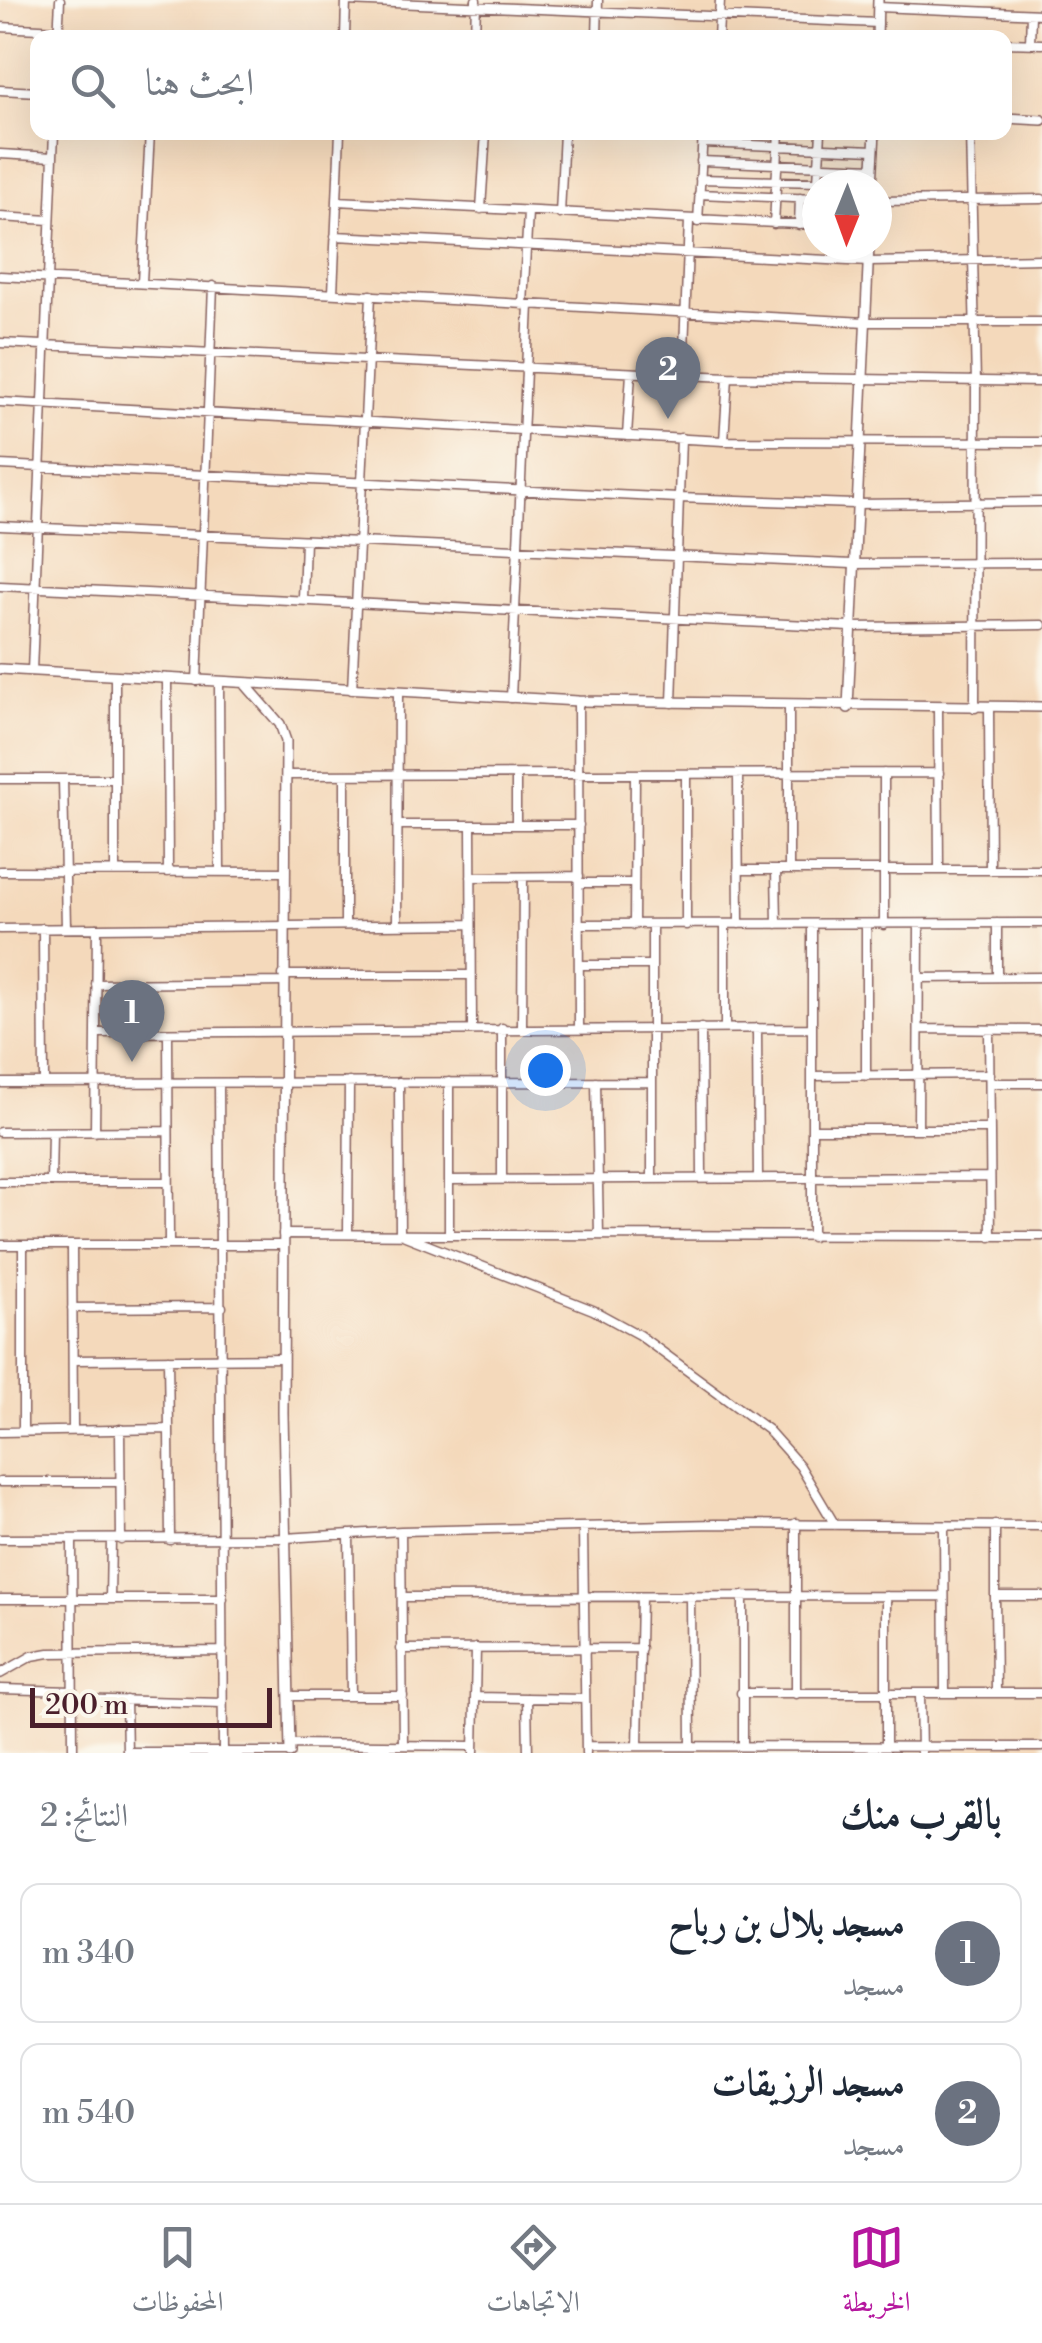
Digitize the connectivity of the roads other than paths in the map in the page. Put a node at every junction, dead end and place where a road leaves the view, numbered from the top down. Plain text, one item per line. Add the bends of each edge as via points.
1 (60, 0) edge
2 (598, 0) edge
3 (720, 0) edge
4 (986, 0) edge
5 (346, 1) edge
6 (476, 4) edge
7 (878, 4) edge
8 (598, 11) junction
9 (986, 12) junction
10 (1031, 14) junction
11 (1042, 14) edge
12 (719, 18) junction
13 (878, 23) junction
14 (0, 27) edge
15 (58, 30) edge
16 (345, 30) edge
17 (474, 30) edge
18 (597, 30) edge
19 (718, 30) edge
20 (878, 30) edge
21 (30, 31) edge
22 (1012, 43) edge
23 (1030, 44) junction
24 (1042, 44) edge
25 (0, 90) edge
26 (30, 92) edge
27 (1012, 118) edge
28 (1042, 120) edge
29 (54, 140) edge
30 (150, 140) edge
31 (340, 140) edge
32 (486, 140) edge
33 (564, 140) edge
34 (703, 140) edge
35 (778, 140) edge
36 (820, 140) edge
37 (875, 140) edge
38 (970, 140) edge
39 (703, 144) junction
40 (719, 144) junction
41 (778, 146) junction
42 (820, 148) junction
43 (874, 150) junction
44 (0, 154) edge
45 (53, 158) junction
46 (702, 161) junction
47 (718, 161) junction
48 (778, 164) junction
49 (819, 166) junction
50 (873, 168) joint
51 (819, 170) edge
52 (700, 179) junction
53 (776, 180) junction
54 (802, 181) edge
55 (699, 194) junction
56 (776, 197) junction
57 (800, 198) joint
58 (972, 200) junction
59 (1042, 200) edge
60 (337, 201) junction
61 (892, 201) edge
62 (482, 209) junction
63 (528, 212) junction
64 (560, 214) junction
65 (0, 217) edge
66 (50, 220) junction
67 (693, 222) junction
68 (774, 224) junction
69 (799, 224) junction
70 (802, 224) edge
71 (335, 236) junction
72 (526, 246) junction
73 (689, 254) junction
74 (1042, 258) edge
75 (973, 259) junction
76 (869, 262) junction
77 (0, 276) edge
78 (48, 278) junction
79 (142, 282) junction
80 (213, 286) junction
81 (333, 293) junction
82 (371, 295) junction
83 (526, 305) junction
84 (686, 312) junction
85 (866, 322) junction
86 (972, 322) junction
87 (1042, 322) edge
88 (0, 342) edge
89 (46, 345) junction
90 (211, 354) junction
91 (368, 363) junction
92 (526, 369) junction
93 (631, 374) junction
94 (684, 375) junction
95 (728, 377) junction
96 (862, 382) junction
97 (976, 382) junction
98 (1042, 382) edge
99 (0, 402) edge
100 (42, 405) junction
101 (207, 413) junction
102 (365, 420) junction
103 (523, 428) junction
104 (627, 436) junction
105 (681, 438) junction
106 (724, 441) junction
107 (1042, 442) edge
108 (858, 443) junction
109 (976, 443) junction
110 (0, 464) edge
111 (39, 465) junction
112 (204, 473) junction
113 (362, 482) junction
114 (521, 489) junction
115 (678, 498) junction
116 (974, 502) junction
117 (1042, 502) edge
118 (854, 504) junction
119 (0, 526) edge
120 (36, 528) junction
121 (202, 535) junction
122 (305, 540) junction
123 (358, 542) junction
124 (517, 551) junction
125 (676, 557) junction
126 (1042, 563) edge
127 (852, 564) junction
128 (974, 564) junction
129 (0, 586) edge
130 (34, 588) junction
131 (200, 594) junction
132 (303, 599) junction
133 (356, 602) junction
134 (515, 611) junction
135 (674, 620) junction
136 (1042, 624) edge
137 (973, 625) junction
138 (850, 626) junction
139 (0, 669) edge
140 (32, 671) junction
141 (116, 676) junction
142 (167, 679) junction
143 (197, 681) junction
144 (218, 682) junction
145 (246, 684) junction
146 (352, 691) junction
147 (398, 694) junction
148 (511, 698) junction
149 (578, 701) junction
150 (672, 704) junction
151 (789, 706) junction
152 (1042, 707) edge
153 (848, 708) junction
154 (938, 708) junction
155 (975, 708) junction
156 (990, 708) junction
157 (884, 773) junction
158 (939, 773) junction
159 (398, 774) junction
160 (516, 774) junction
161 (579, 774) junction
162 (635, 774) junction
163 (686, 774) junction
164 (738, 774) junction
165 (790, 774) junction
166 (286, 775) junction
167 (345, 775) junction
168 (115, 778) junction
169 (0, 779) edge
170 (64, 779) junction
171 (516, 824) junction
172 (398, 825) junction
173 (471, 825) junction
174 (579, 825) junction
175 (738, 870) junction
176 (776, 870) junction
177 (789, 870) junction
178 (884, 870) junction
179 (939, 870) junction
180 (990, 870) junction
181 (1042, 870) edge
182 (0, 871) edge
183 (65, 871) junction
184 (115, 871) junction
185 (168, 872) junction
186 (220, 872) junction
187 (284, 872) junction
188 (471, 877) junction
189 (522, 877) junction
190 (579, 880) junction
191 (634, 883) junction
192 (996, 923) junction
193 (1042, 923) edge
194 (471, 924) junction
195 (579, 924) junction
196 (634, 924) junction
197 (652, 924) junction
198 (686, 924) junction
199 (725, 924) junction
200 (738, 924) junction
201 (777, 924) junction
202 (812, 924) junction
203 (866, 924) junction
204 (884, 924) junction
205 (919, 924) junction
206 (345, 925) junction
207 (397, 925) junction
208 (284, 926) junction
209 (43, 928) junction
210 (66, 928) junction
211 (96, 928) junction
212 (0, 929) edge
213 (579, 965) junction
214 (652, 966) junction
215 (472, 975) junction
216 (997, 977) junction
217 (1042, 977) edge
218 (919, 978) junction
219 (283, 979) junction
220 (96, 984) junction
221 (579, 1027) junction
222 (651, 1027) junction
223 (472, 1028) junction
224 (502, 1028) junction
225 (522, 1028) junction
226 (701, 1028) junction
227 (725, 1028) junction
228 (756, 1028) junction
229 (811, 1028) junction
230 (919, 1030) junction
231 (989, 1030) junction
232 (1042, 1030) edge
233 (284, 1032) junction
234 (96, 1033) junction
235 (168, 1033) junction
236 (812, 1076) junction
237 (866, 1076) junction
238 (918, 1076) junction
239 (990, 1079) junction
240 (349, 1082) junction
241 (399, 1082) junction
242 (449, 1082) junction
243 (503, 1082) junction
244 (596, 1082) junction
245 (651, 1082) junction
246 (44, 1083) junction
247 (1042, 1083) edge
248 (0, 1084) edge
249 (219, 1084) junction
250 (95, 1086) junction
251 (168, 1086) junction
252 (284, 1086) junction
253 (990, 1128) junction
254 (813, 1129) junction
255 (918, 1130) junction
256 (167, 1131) junction
257 (0, 1132) edge
258 (52, 1132) junction
259 (96, 1132) junction
260 (990, 1177) junction
261 (598, 1178) junction
262 (652, 1178) junction
263 (702, 1178) junction
264 (758, 1178) junction
265 (502, 1179) junction
266 (812, 1179) junction
267 (449, 1180) junction
268 (0, 1182) edge
269 (51, 1182) junction
270 (168, 1182) junction
271 (348, 1234) junction
272 (400, 1234) junction
273 (450, 1235) junction
274 (599, 1235) junction
275 (1042, 1236) edge
276 (812, 1237) junction
277 (991, 1237) junction
278 (283, 1240) junction
279 (0, 1245) edge
280 (23, 1245) junction
281 (72, 1245) junction
282 (169, 1245) junction
283 (221, 1245) junction
284 (222, 1307) junction
285 (72, 1308) junction
286 (223, 1358) junction
287 (283, 1358) junction
288 (168, 1359) junction
289 (73, 1360) junction
290 (168, 1428) junction
291 (73, 1429) junction
292 (120, 1429) junction
293 (23, 1431) junction
294 (0, 1432) edge
295 (0, 1482) edge
296 (120, 1482) junction
297 (796, 1524) junction
298 (836, 1525) junction
299 (995, 1525) junction
300 (944, 1526) junction
301 (1042, 1526) edge
302 (583, 1528) junction
303 (402, 1531) junction
304 (350, 1534) junction
305 (285, 1538) junction
306 (223, 1539) junction
307 (0, 1540) edge
308 (72, 1540) junction
309 (116, 1540) junction
310 (170, 1540) junction
311 (796, 1595) junction
312 (402, 1596) junction
313 (690, 1596) junction
314 (742, 1596) junction
315 (886, 1596) junction
316 (944, 1596) junction
317 (995, 1596) junction
318 (1042, 1596) edge
319 (582, 1597) junction
320 (641, 1597) junction
321 (0, 1599) edge
322 (72, 1599) junction
323 (110, 1599) junction
324 (224, 1599) junction
325 (401, 1648) junction
326 (476, 1648) junction
327 (583, 1648) junction
328 (641, 1648) junction
329 (72, 1651) junction
330 (223, 1651) junction
331 (0, 1674) edge
332 (0, 1690) edge
333 (996, 1692) junction
334 (1042, 1692) edge
335 (886, 1693) junction
336 (920, 1693) junction
337 (945, 1693) junction
338 (742, 1694) junction
339 (796, 1694) junction
340 (72, 1695) junction
341 (290, 1696) junction
342 (351, 1696) junction
343 (404, 1696) junction
344 (475, 1698) junction
345 (527, 1698) junction
346 (585, 1699) junction
347 (126, 1700) junction
348 (222, 1703) junction
349 (403, 1745) junction
350 (886, 1745) junction
351 (638, 1746) junction
352 (691, 1746) junction
353 (743, 1746) junction
354 (1042, 1747) edge
355 (474, 1749) edge
356 (586, 1749) edge
357 (668, 1749) edge
358 (872, 1749) edge
359 (921, 1749) edge
360 (290, 1750) edge
361 (759, 1750) edge
362 (816, 1750) edge
363 (128, 1752) edge
364 (73, 1753) edge
365 (223, 1753) edge
366 (528, 1753) edge

1 - 15 street
2 - 8 street
3 - 12 street
4 - 9 street
5 - 6 street
5 - 16 street
6 - 8 street
6 - 17 street
7 - 9 street
7 - 13 street
8 - 12 street
8 - 18 street
9 - 10 street
10 - 11 street
10 - 23 street
12 - 13 street
12 - 19 street
13 - 20 street
14 - 21 street
22 - 23 street
23 - 24 street
25 - 26 street
27 - 28 street
29 - 45 street
30 - 79 street
31 - 60 street
32 - 62 street
33 - 64 street
34 - 39 street
35 - 41 street
36 - 42 street
37 - 43 street
38 - 58 street
39 - 40 street
39 - 46 street
40 - 41 street
40 - 47 street
41 - 42 street
41 - 48 street
42 - 43 street
42 - 49 street
43 - 50 street
44 - 45 street
45 - 66 street
46 - 47 street
46 - 52 street
47 - 48 street
48 - 49 street
48 - 53 street
49 - 50 street
49 - 51 street
52 - 53 street
52 - 55 street
53 - 54 street
53 - 56 street
55 - 56 street
55 - 67 street
56 - 57 street
56 - 68 street
57 - 69 street
58 - 59 street
58 - 61 street
58 - 75 street
60 - 62 street
60 - 71 street
62 - 63 street
63 - 64 street
63 - 72 street
64 - 67 street
65 - 66 street
66 - 78 street
67 - 68 street
67 - 73 street
68 - 69 street
69 - 70 street
71 - 72 street
71 - 81 street
72 - 73 street
72 - 83 street
73 - 76 street
73 - 84 street
74 - 75 street
75 - 76 street
75 - 86 street
76 - 85 street
77 - 78 street
78 - 79 street
78 - 89 street
79 - 80 street
80 - 81 street
80 - 90 street
81 - 82 street
82 - 83 street
82 - 91 street
83 - 84 street
83 - 92 street
84 - 85 street
84 - 94 street
85 - 86 street
85 - 96 street
86 - 87 street
86 - 97 street
88 - 89 street
89 - 90 street
89 - 100 street
90 - 91 street
90 - 101 street
91 - 92 street
91 - 102 street
92 - 93 street
92 - 103 street
93 - 94 street
93 - 104 street
94 - 95 street
95 - 96 street
95 - 106 street
96 - 97 street
96 - 108 street
97 - 98 street
97 - 109 street
99 - 100 street
100 - 101 street
100 - 111 street
101 - 102 street
101 - 112 street
102 - 103 street
102 - 113 street
103 - 104 street
103 - 114 street
104 - 105 street
105 - 106 street
105 - 115 street
106 - 108 street
107 - 109 street
108 - 109 street
108 - 118 street
109 - 116 street
110 - 111 street
111 - 112 street
111 - 120 street
112 - 113 street
112 - 121 street
113 - 114 street
113 - 123 street
114 - 115 street
114 - 124 street
115 - 118 street
115 - 125 street
116 - 117 street
116 - 118 street
116 - 128 street
118 - 127 street
119 - 120 street
120 - 121 street
120 - 130 street
121 - 122 street
121 - 131 street
122 - 123 street
122 - 132 street
123 - 124 street
123 - 133 street
124 - 125 street
124 - 134 street
125 - 127 street
125 - 135 street
126 - 128 street
127 - 128 street
127 - 138 street
128 - 137 street
129 - 130 street
130 - 131 street
130 - 140 street
131 - 132 street
131 - 143 street
132 - 133 street
133 - 134 street
133 - 146 street
134 - 135 street
134 - 148 street
135 - 138 street
135 - 150 street
136 - 137 street
137 - 138 street
137 - 155 street
138 - 153 street
139 - 140 street
140 - 141 street
141 - 142 street
141 - 168 street
142 - 143 street
142 - 185 street
143 - 144 street
144 - 145 street
144 - 186 street
145 - 146 street
145 - 166 street via 285,733
146 - 147 street
147 - 148 street
147 - 159 street
148 - 149 street
149 - 150 street
149 - 161 street
150 - 151 street
151 - 153 street
151 - 165 street
152 - 156 street
153 - 154 street
154 - 155 street
154 - 158 street
155 - 156 street
156 - 180 street
157 - 158 street
157 - 165 street
157 - 178 street
158 - 179 street
159 - 160 street
159 - 167 street
159 - 172 street
160 - 161 street
160 - 171 street
161 - 162 street
161 - 174 street
162 - 163 street
162 - 191 street
163 - 164 street
163 - 198 street
164 - 165 street
164 - 175 street
165 - 177 street
166 - 167 street
166 - 187 street
167 - 206 street
168 - 170 street
168 - 184 street
169 - 170 street
170 - 183 street
171 - 173 street
171 - 174 street
172 - 173 street
172 - 207 street
173 - 188 street
174 - 190 street
175 - 176 street
175 - 200 street
176 - 177 street
176 - 201 street
177 - 178 street
178 - 179 street
178 - 204 street
179 - 180 street
180 - 181 street
182 - 183 street
183 - 184 street
183 - 210 street
184 - 185 street
185 - 186 street
186 - 187 street
187 - 208 street
188 - 189 street
188 - 194 street
189 - 190 street
189 - 225 street
190 - 191 street
190 - 195 street
191 - 196 street
192 - 193 street
192 - 205 street
192 - 216 street
194 - 207 street
194 - 215 street
195 - 196 street
195 - 213 street
196 - 197 street
197 - 198 street
197 - 214 street
198 - 199 street
199 - 200 street
199 - 227 street
200 - 201 street
201 - 202 street
202 - 203 street
202 - 229 street
203 - 204 street
203 - 237 street
204 - 205 street
205 - 218 street
206 - 207 street
206 - 208 street
208 - 211 street
208 - 219 street
209 - 210 street
209 - 212 street
209 - 246 street
210 - 211 street
211 - 220 street
213 - 214 street
213 - 221 street
214 - 222 street
215 - 219 street
215 - 223 street
216 - 217 street
216 - 218 street
218 - 230 street
219 - 220 street
219 - 233 street
220 - 234 street
221 - 222 street
221 - 225 street
222 - 226 street
222 - 245 street
223 - 224 street
223 - 233 street
224 - 225 street
224 - 243 street
226 - 227 street
226 - 263 street
227 - 228 street
228 - 229 street
228 - 264 street
229 - 236 street
230 - 231 street
230 - 238 street
231 - 232 street
231 - 239 street
233 - 235 street
233 - 252 street
234 - 235 street
234 - 250 street
235 - 251 street
236 - 237 street
236 - 254 street
237 - 238 street
238 - 239 street
238 - 255 street
239 - 247 street
239 - 253 street
240 - 241 street
240 - 252 street
240 - 271 street
241 - 242 street
241 - 272 street
242 - 243 street
242 - 267 street
243 - 244 street
243 - 265 street
244 - 245 street
244 - 261 street
245 - 262 street
246 - 248 street
246 - 250 street
249 - 251 street
249 - 252 street
249 - 283 street
250 - 251 street
250 - 259 street
251 - 256 street
252 - 278 street
253 - 255 street
253 - 260 street
254 - 255 street
254 - 266 street
256 - 259 street
256 - 270 street
257 - 258 street
258 - 259 street
258 - 269 street
260 - 266 street
260 - 277 street
261 - 262 street
261 - 265 street
261 - 274 street
262 - 263 street
263 - 264 street
264 - 266 street
265 - 267 street
266 - 276 street
267 - 273 street
268 - 269 street
269 - 270 street
270 - 282 street
271 - 272 street
271 - 278 street
272 - 273 street
272 - 298 street via 594,1310 639,1335 768,1430 800,1466
273 - 274 street
274 - 276 street
275 - 277 street
276 - 277 street
278 - 283 street
278 - 287 street
279 - 280 street
280 - 281 street
280 - 293 street
281 - 282 street
281 - 285 street
282 - 283 street
283 - 284 street
284 - 285 street
284 - 286 street
285 - 289 street
286 - 287 street
286 - 288 street
286 - 306 street
287 - 305 street
288 - 289 street
288 - 290 street
289 - 291 street
290 - 292 street
290 - 310 street
291 - 292 street
291 - 293 street
292 - 296 street
293 - 294 street
295 - 296 street
296 - 309 street
297 - 298 street
297 - 302 street
297 - 311 street
298 - 300 street
299 - 300 street
299 - 301 street
299 - 317 street
300 - 316 street
302 - 303 street
302 - 319 street
303 - 304 street
303 - 312 street
304 - 305 street
304 - 342 street
305 - 306 street
305 - 341 street
306 - 310 street
306 - 324 street
307 - 308 street
308 - 309 street
308 - 322 street
309 - 310 street
309 - 323 street
311 - 314 street
311 - 315 street
311 - 339 street
312 - 319 street
312 - 325 street
313 - 314 street
313 - 320 street
313 - 352 street
314 - 338 street
315 - 316 street
315 - 335 street
316 - 337 street
317 - 318 street
317 - 333 street
319 - 320 street
319 - 327 street
320 - 328 street
321 - 322 street
322 - 323 street
322 - 329 street
323 - 324 street
324 - 330 street
325 - 326 street
325 - 343 street
326 - 327 street
326 - 344 street
327 - 328 street
327 - 346 street
328 - 351 street
329 - 330 street
329 - 331 street via 32,1656
329 - 340 street
330 - 348 street
332 - 340 street
333 - 334 street
333 - 337 street
335 - 336 street
335 - 339 street
335 - 350 street
336 - 337 street
336 - 359 street
338 - 339 street
338 - 353 street
340 - 347 street
340 - 364 street
341 - 342 street
341 - 360 street
342 - 343 street
343 - 349 street
344 - 345 street
344 - 355 street
345 - 346 street
345 - 366 street
346 - 356 street
347 - 348 street
347 - 363 street
348 - 365 street
349 - 355 street
349 - 360 street
350 - 358 street
350 - 359 street
351 - 356 street
351 - 357 street
352 - 353 street
352 - 357 street
353 - 361 street
354 - 359 street
358 - 362 street
360 - 365 street
361 - 362 street
363 - 365 street

